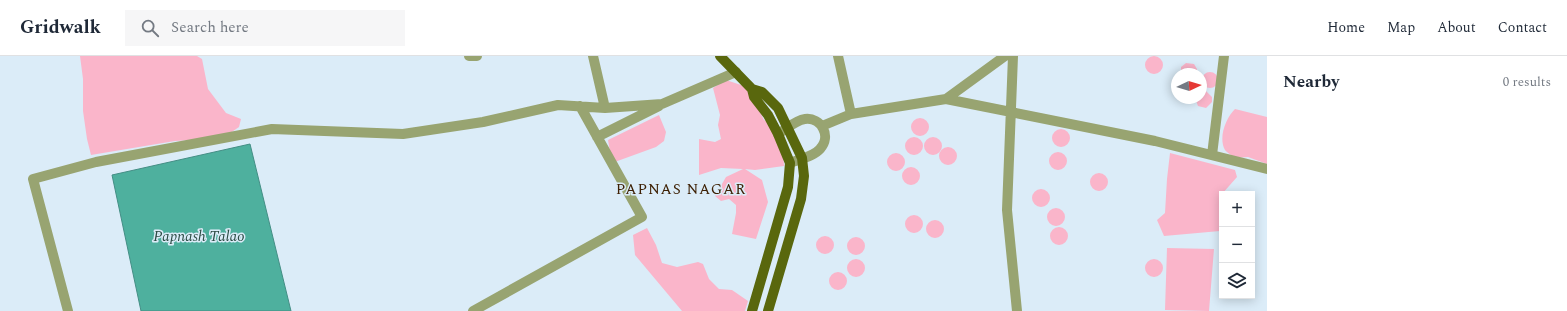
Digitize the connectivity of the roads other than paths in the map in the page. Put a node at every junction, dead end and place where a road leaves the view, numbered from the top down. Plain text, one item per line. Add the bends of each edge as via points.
1 (469, 56) edge
2 (477, 56) edge
3 (593, 56) edge
4 (720, 56) edge
5 (838, 56) edge
6 (1005, 56) edge
7 (1013, 56) edge
8 (1224, 56) edge
9 (736, 72) junction
10 (752, 89) junction
11 (946, 99) junction
12 (662, 104) junction
13 (580, 106) junction
14 (605, 108) junction
15 (1011, 112) junction
16 (850, 114) junction
17 (822, 126) junction
18 (788, 128) junction
19 (778, 134) junction
20 (597, 137) junction
21 (1212, 155) junction
22 (802, 158) junction
23 (790, 163) junction
24 (1267, 169) edge
25 (68, 311) edge
26 (473, 311) edge
27 (752, 311) edge
28 (768, 311) edge
29 (1017, 311) edge

1 - 2 street
3 - 14 street
4 - 9 main road
5 - 16 street
6 - 11 street
7 - 15 street
8 - 21 street
9 - 10 main road
9 - 12 street
10 - 18 main road via 762,92 778,108
10 - 19 main road via 754,97
11 - 15 street
11 - 16 street
12 - 14 street
12 - 20 street
13 - 14 street
13 - 20 street
13 - 25 street via 558,105 483,122 403,134 272,129 96,162 33,179
15 - 21 street
15 - 29 street via 1007,210
16 - 17 street
17 - 18 street via 807,118
17 - 22 street via 826,137 821,148 812,155
18 - 19 street
18 - 22 main road
19 - 23 main road
20 - 26 street via 642,217
21 - 24 street
22 - 23 street
22 - 28 main road via 804,176 801,199
23 - 27 main road via 788,186

